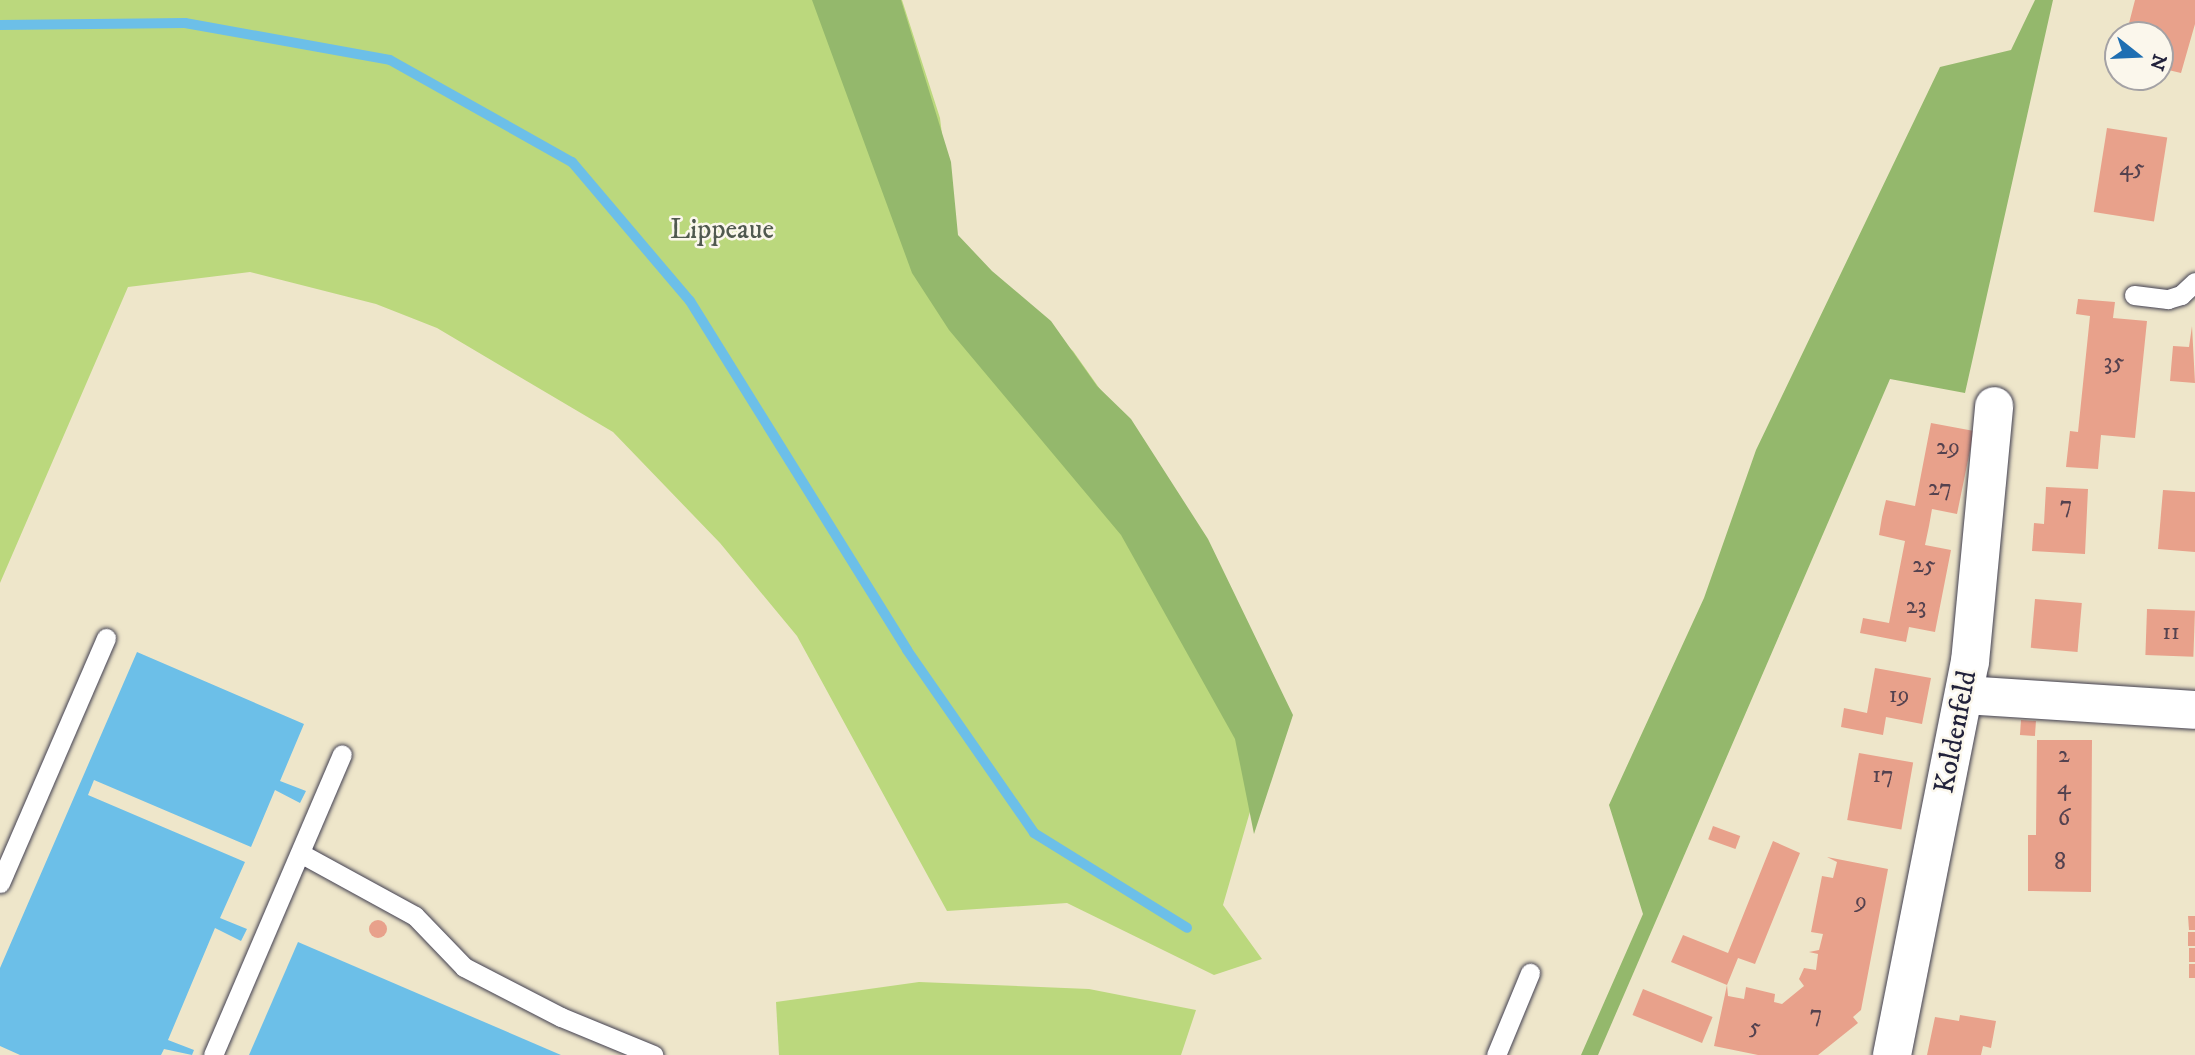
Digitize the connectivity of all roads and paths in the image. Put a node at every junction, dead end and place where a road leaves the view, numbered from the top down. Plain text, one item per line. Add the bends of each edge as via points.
1 (2195, 282) edge
2 (2134, 295) dead end
3 (1994, 406) dead end
4 (106, 638) dead end
5 (1964, 695) junction
6 (2195, 710) edge
7 (342, 754) dead end
8 (300, 853) junction
9 (0, 883) edge
10 (1530, 973) dead end
11 (213, 1055) edge
12 (653, 1055) edge
13 (1496, 1055) edge
14 (1892, 1055) edge

1 - 2 lane via 2168,299
3 - 5 street, Koldenfeld via 1984,545
4 - 9 lane
5 - 6 street
5 - 14 street, Koldenfeld
7 - 8 lane
8 - 11 lane
8 - 12 lane via 415,916 464,967 561,1017
10 - 13 lane

